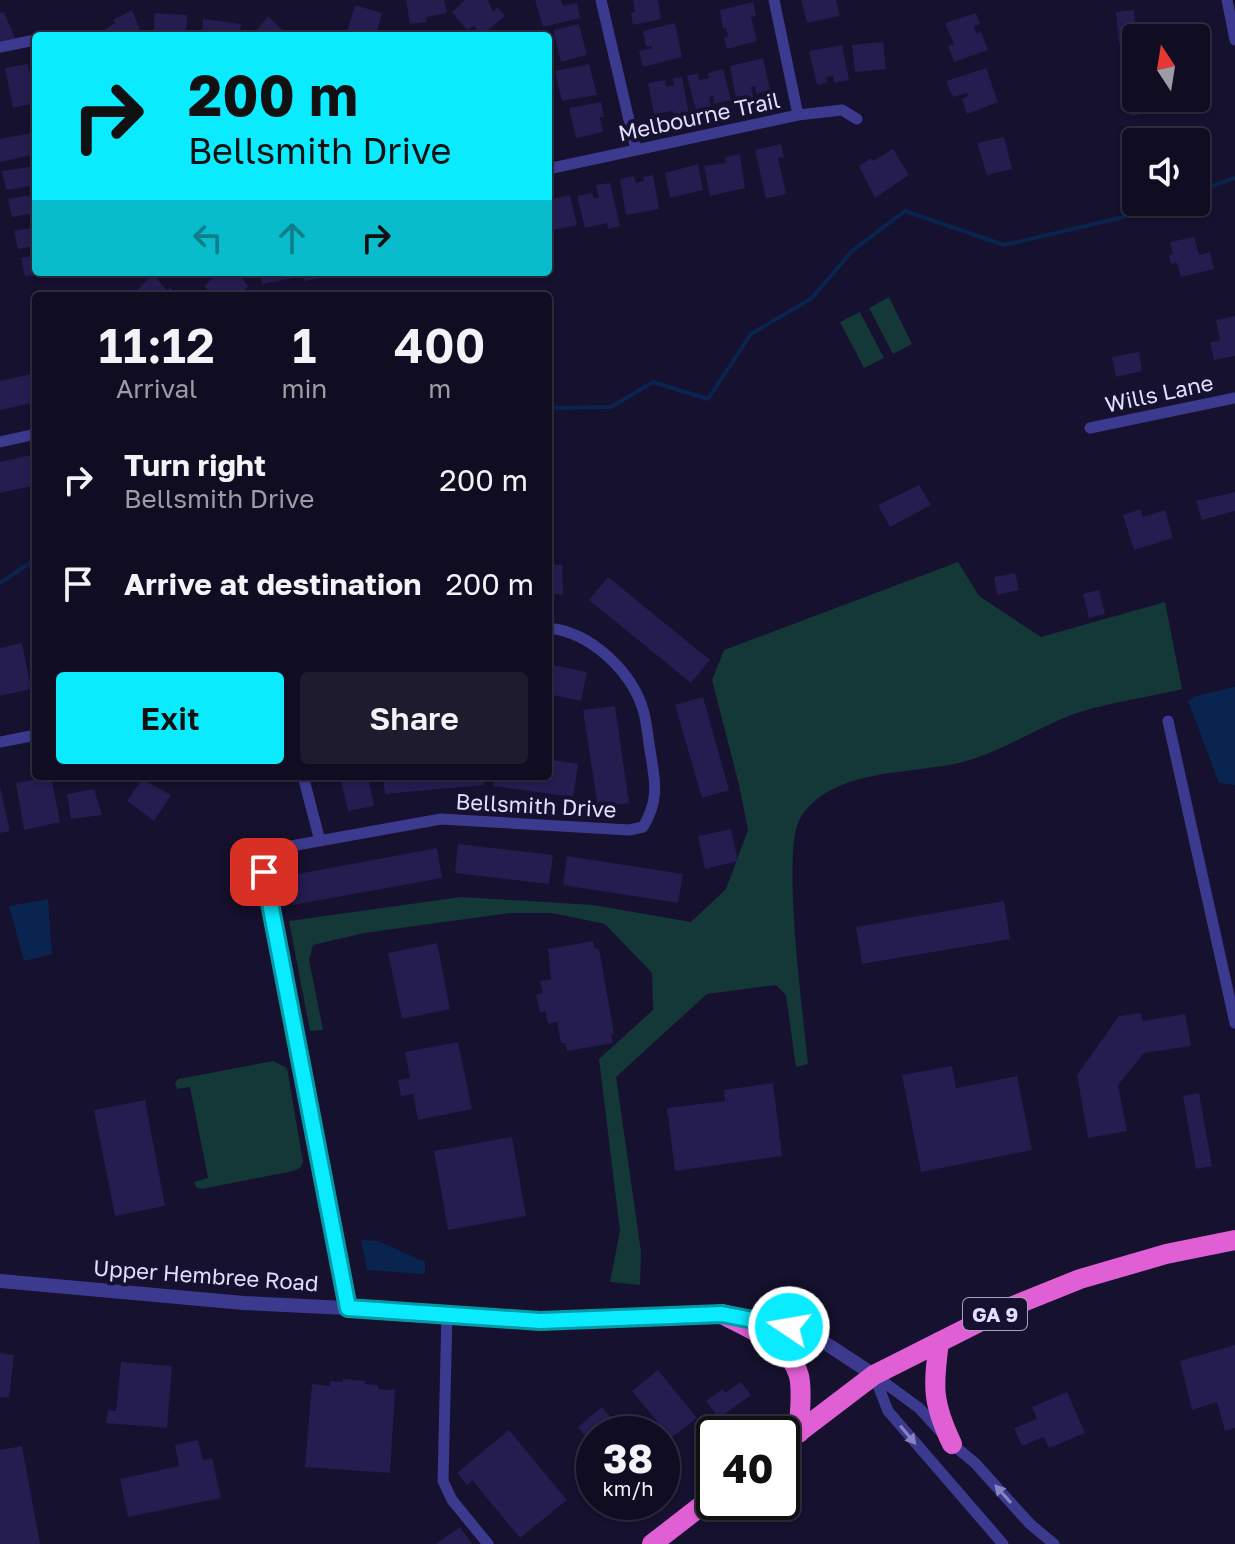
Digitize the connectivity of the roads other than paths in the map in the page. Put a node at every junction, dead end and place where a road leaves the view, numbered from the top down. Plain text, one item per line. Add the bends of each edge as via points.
1 (601, 0) edge
2 (774, 0) edge
3 (1227, 0) edge
4 (1235, 40) edge
5 (32, 41) edge
6 (0, 47) edge
7 (798, 115) junction
8 (857, 119) dead end
9 (636, 150) junction
10 (552, 168) edge
11 (1235, 398) edge
12 (1090, 428) dead end
13 (32, 435) edge
14 (0, 442) edge
15 (552, 629) edge
16 (1168, 721) dead end
17 (32, 736) edge
18 (0, 742) edge
19 (304, 780) edge
20 (320, 841) junction
21 (1235, 1023) edge
22 (1235, 1240) edge
23 (0, 1281) edge
24 (348, 1308) junction
25 (447, 1313) junction
26 (722, 1314) junction
27 (939, 1342) junction
28 (874, 1375) junction
29 (795, 1416) edge
30 (800, 1431) edge
31 (952, 1444) junction
32 (696, 1510) edge
33 (488, 1544) edge
34 (652, 1544) edge
35 (1003, 1544) edge
36 (1054, 1544) edge

1 - 9 street
2 - 7 street
3 - 4 street
5 - 6 street
7 - 8 street, Melbourne Trail via 842,110
7 - 9 street, Melbourne Trail
9 - 10 street, Melbourne Trail
11 - 12 street, Wills Lane
13 - 14 street
15 - 20 street, Bellsmith Drive via 604,652 632,684 644,712 656,786 654,809 643,827 441,819
16 - 21 street
17 - 18 street
19 - 20 street
20 - 24 street, Bellsmith Drive via 273,853 264,872
22 - 27 highway, GA 9 via 1080,1279
23 - 24 street, Upper Hembree Road
24 - 25 street, Upper Hembree Road
25 - 26 street, Upper Hembree Road via 540,1321
25 - 33 street via 443,1481
26 - 28 street, Upper Hembree Road via 804,1333
26 - 29 highway via 769,1340 792,1362 800,1393
27 - 28 highway, GA 9
27 - 31 highway via 934,1397
28 - 30 highway, GA 9
28 - 31 street via 919,1408
28 -> 35 street via 888,1411
36 -> 31 street
32 - 34 highway

